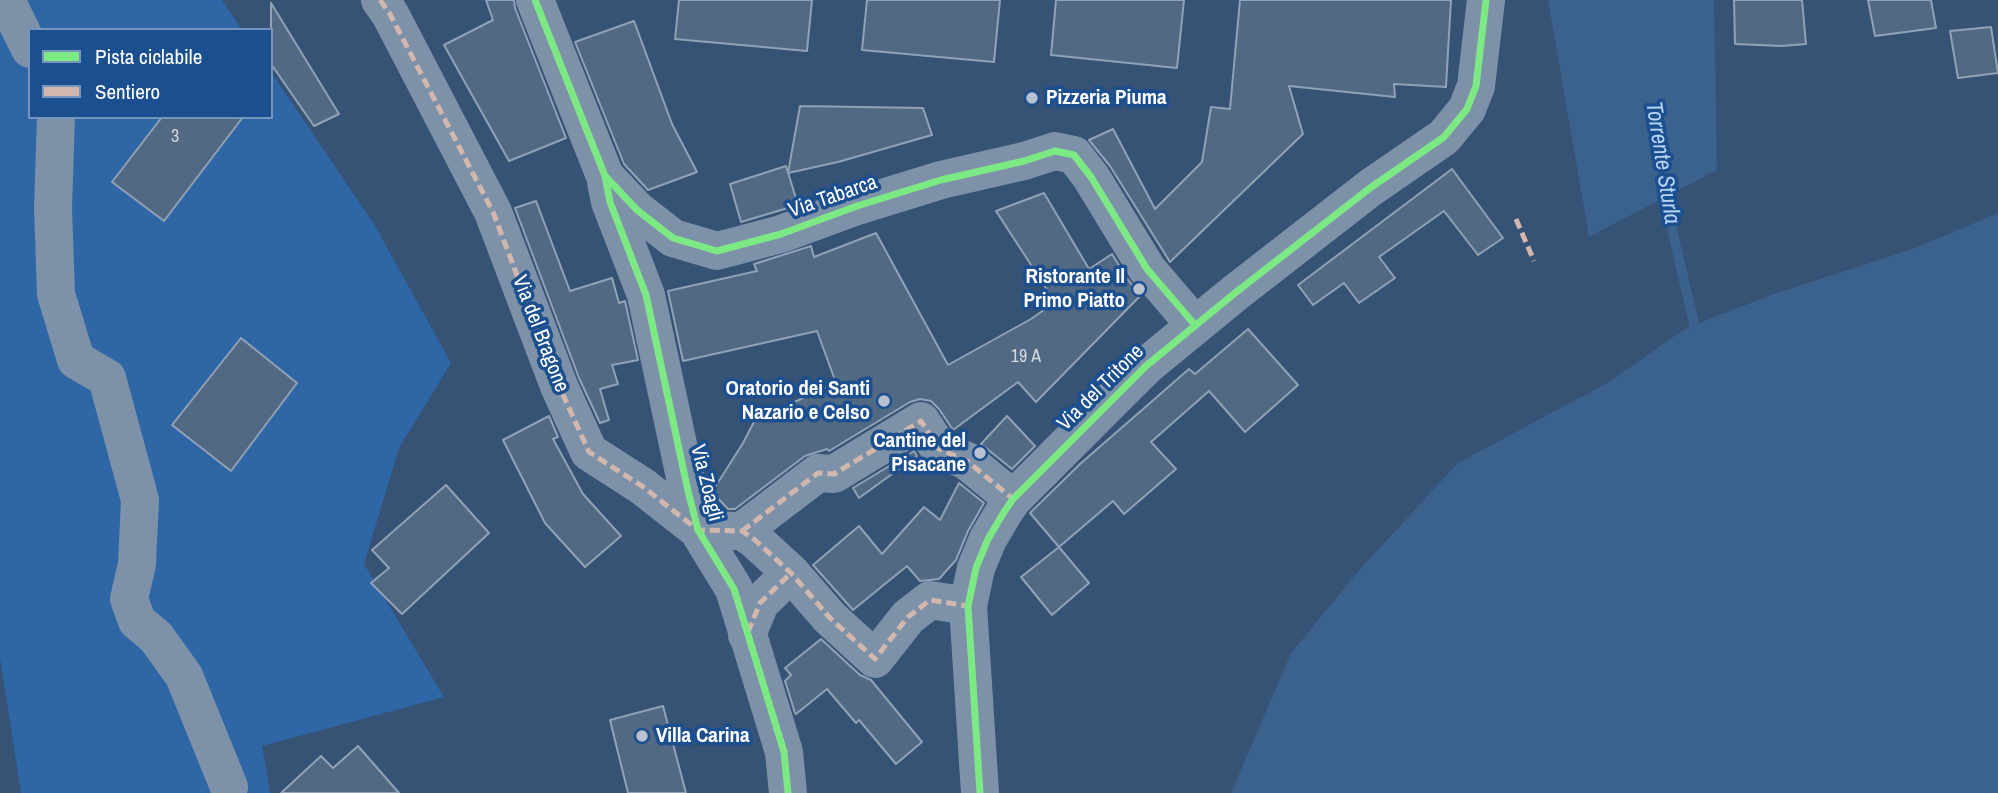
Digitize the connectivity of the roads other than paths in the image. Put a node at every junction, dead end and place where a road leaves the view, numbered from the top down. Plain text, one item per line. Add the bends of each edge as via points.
1 (6, 0) edge
2 (380, 0) edge
3 (535, 0) edge
4 (1486, 0) edge
5 (28, 45) edge
6 (56, 119) edge
7 (605, 176) junction
8 (1195, 325) junction
9 (1013, 499) junction
10 (698, 530) junction
11 (742, 531) junction
12 (791, 573) junction
13 (968, 606) junction
14 (747, 635) junction
15 (229, 786) dead end
16 (788, 793) edge
17 (980, 793) edge

1 - 5 street
2 - 10 street, Via del Bragone via 493,212 589,452
3 - 7 street, Via Tabarca
4 - 8 street, Via del Tritone via 1476,86 1467,109 1444,137 1370,188
6 - 15 street via 56,294 76,360 107,378 140,500 137,564 128,599 137,621 156,637 184,676
7 - 8 street, Via Tabarca via 637,210 673,237 717,251 941,180 1055,150 1074,155 1147,269
7 - 10 street, Via Zoagli via 610,202 646,295
8 - 9 street, Via del Tritone via 1146,366
9 - 11 street via 967,461 939,449 921,421 834,474 818,473
9 - 13 street, Via del Tritone via 988,539
10 - 11 street
10 - 14 street, Via Zoagli via 734,589
11 - 12 street
12 - 13 street via 874,659 908,617 930,600
12 - 14 street via 760,603
13 - 17 street, Via del Tritone
14 - 16 street, Via Zoagli via 784,752

